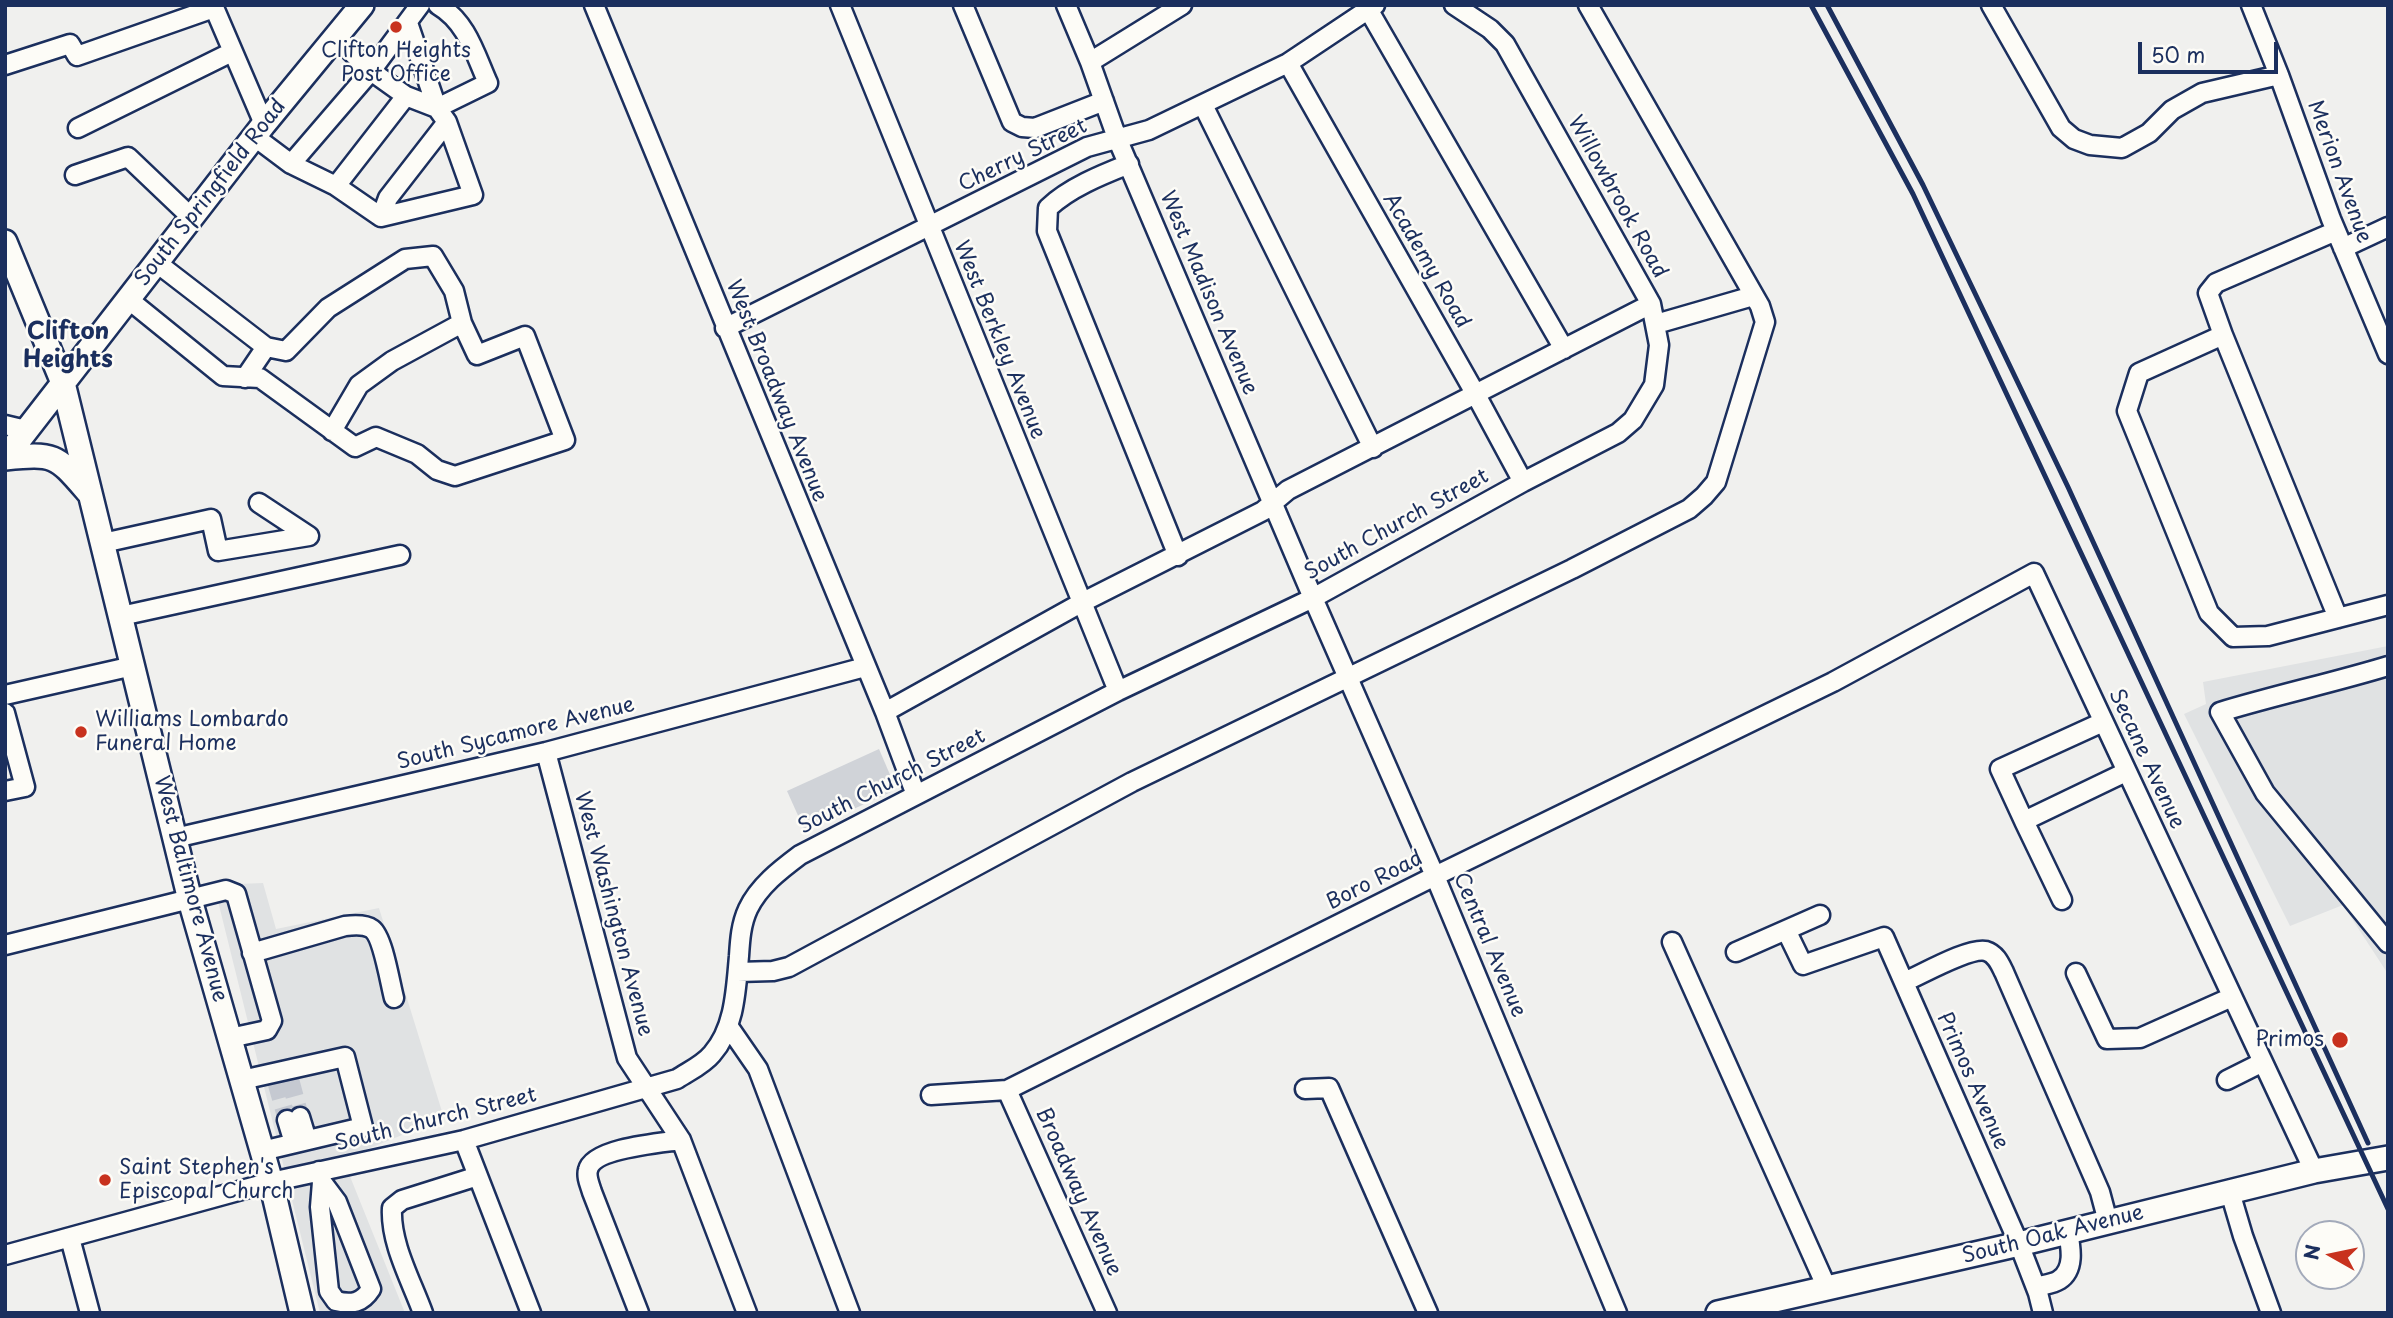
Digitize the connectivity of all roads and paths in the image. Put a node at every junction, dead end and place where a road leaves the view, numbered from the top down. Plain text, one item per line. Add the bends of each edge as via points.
1 (362, 5) edge
2 (420, 5) edge
3 (438, 5) edge
4 (594, 5) edge
5 (840, 5) edge
6 (963, 5) edge
7 (1066, 5) edge
8 (1454, 5) edge
9 (1588, 5) edge
10 (1991, 5) edge
11 (2250, 5) edge
12 (213, 6) edge
13 (1177, 7) edge
14 (1372, 7) edge
15 (408, 23) junction
16 (335, 36) junction
17 (232, 52) junction
18 (1090, 62) junction
19 (1287, 64) junction
20 (5, 65) edge
21 (371, 71) junction
22 (2279, 75) junction
23 (406, 96) junction
24 (1104, 101) junction
25 (1203, 105) junction
26 (442, 115) junction
27 (78, 128) dead end
28 (260, 131) junction
29 (1117, 138) junction
30 (291, 164) junction
31 (1129, 164) junction
32 (75, 175) dead end
33 (336, 186) junction
34 (381, 217) junction
35 (192, 218) junction
36 (929, 227) junction
37 (2388, 228) edge
38 (2339, 239) junction
39 (5, 242) edge
40 (157, 262) junction
41 (1753, 296) junction
42 (128, 299) junction
43 (1651, 304) junction
44 (461, 323) junction
45 (1656, 324) junction
46 (726, 328) junction
47 (2223, 335) junction
48 (266, 347) junction
49 (1564, 349) junction
50 (2388, 354) edge
51 (245, 378) junction
52 (63, 383) junction
53 (1475, 393) junction
54 (16, 427) edge
55 (332, 431) junction
56 (1618, 433) joint
57 (1373, 448) junction
58 (5, 458) edge
59 (1522, 482) junction
60 (92, 496) junction
61 (259, 503) dead end
62 (1273, 503) junction
63 (103, 543) junction
64 (400, 555) dead end
65 (1178, 556) junction
66 (1313, 598) junction
67 (1081, 603) junction
68 (2388, 606) edge
69 (121, 616) junction
70 (2338, 618) junction
71 (133, 666) junction
72 (2388, 666) edge
73 (865, 667) junction
74 (1348, 678) junction
75 (1833, 682) joint
76 (1118, 691) junction
77 (5, 695) edge
78 (885, 712) junction
79 (5, 713) edge
80 (2103, 722) junction
81 (546, 752) junction
82 (2126, 772) junction
83 (5, 791) edge
84 (916, 795) junction
85 (2024, 821) junction
86 (175, 838) junction
87 (1435, 876) junction
88 (190, 900) junction
89 (2062, 900) dead end
90 (1820, 915) dead end
91 (1786, 930) junction
92 (1672, 942) dead end
93 (2388, 943) edge
94 (5, 945) edge
95 (1737, 952) dead end
96 (253, 953) junction
97 (737, 971) junction
98 (2076, 973) dead end
99 (1904, 982) junction
100 (2232, 997) junction
101 (394, 998) dead end
102 (729, 1027) junction
103 (230, 1038) junction
104 (2263, 1062) junction
105 (271, 1078) junction
106 (2227, 1080) dead end
107 (648, 1087) junction
108 (1304, 1089) dead end
109 (1007, 1090) junction
110 (931, 1095) dead end
111 (464, 1140) junction
112 (681, 1140) junction
113 (286, 1145) junction
114 (2388, 1158) edge
115 (2314, 1171) junction
116 (478, 1176) junction
117 (321, 1177) junction
118 (271, 1182) junction
119 (2230, 1192) junction
120 (2108, 1222) junction
121 (2068, 1232) junction
122 (70, 1238) junction
123 (2019, 1244) junction
124 (5, 1255) edge
125 (1827, 1287) junction
126 (2036, 1287) junction
127 (1744, 1310) edge
128 (90, 1313) edge
129 (302, 1313) edge
130 (423, 1313) edge
131 (531, 1313) edge
132 (639, 1313) edge
133 (747, 1313) edge
134 (850, 1313) edge
135 (1107, 1313) edge
136 (1428, 1313) edge
137 (1618, 1313) edge
138 (1718, 1313) edge
139 (2043, 1313) edge
140 (2271, 1313) edge

1 - 16 main road, South Springfield Road
2 - 15 street
3 - 26 street via 466,32 488,83
4 - 46 street, West Broadway Avenue
5 - 36 street, West Berkley Avenue
6 - 24 street via 1012,122 1035,128
7 - 18 street, West Madison Avenue
8 - 43 street, Willowbrook Road via 1505,44
9 - 41 street
10 - 22 street via 2061,128 2090,145 2122,148 2150,133 2172,110 2202,93
11 - 22 street, Merion Avenue
12 - 17 street
12 - 20 street via 77,56 71,44
13 - 18 street
14 - 19 street, Cherry Street
14 - 49 street
15 - 21 street
15 - 26 street
16 - 21 street
16 - 28 main road, South Springfield Road
17 - 27 street
17 - 28 street
18 - 24 street, West Madison Avenue
19 - 25 street, Cherry Street
19 - 53 street, Academy Road
21 - 23 street
21 - 30 street
22 - 38 street, Merion Avenue
23 - 26 street
23 - 33 street
24 - 29 street, West Madison Avenue
25 - 29 street, Cherry Street via 1149,130
25 - 57 street
26 - 34 street via 388,198
26 - 34 street via 473,195
28 - 30 street
28 - 35 main road, South Springfield Road
29 - 31 street, West Madison Avenue
29 - 36 street, Cherry Street via 1087,147
30 - 33 street
31 - 62 street, West Madison Avenue
31 - 65 street via 1056,200 1048,208 1047,231
32 - 35 street via 128,157
33 - 34 street
35 - 40 main road, South Springfield Road
36 - 46 street, Cherry Street
36 - 67 street, West Berkley Avenue
37 - 38 street
38 - 47 street via 2216,283 2208,293
38 - 50 street, Merion Avenue
39 - 52 main road, West Baltimore Avenue
40 - 42 main road, South Springfield Road
40 - 48 street
41 - 45 street
41 - 74 street via 1765,321 1762,336 1717,482 1704,496 1689,509 1584,563
42 - 51 street via 223,376
42 - 52 main road, South Springfield Road
43 - 45 street, Willowbrook Road
43 - 49 street
44 - 48 street via 454,291 433,256 405,259 328,308 286,351
44 - 55 street via 359,384
44 - 55 street via 477,355 525,336 565,440 455,476 376,437 355,447
45 - 56 street, Willowbrook Road via 1659,345 1654,385 1633,420
46 - 73 street, West Broadway Avenue
47 - 70 street
47 - 70 street via 2139,373 2127,411 2209,613 2233,637 2268,636
48 - 51 street
49 - 53 street
51 - 55 street via 260,378
52 - 54 main road, South Springfield Road
52 - 60 main road, West Baltimore Avenue
53 - 57 street
53 - 59 street, Academy Road
54 - 58 main road, South Springfield Road
56 - 59 street, South Church Street
57 - 62 street via 1288,490
58 - 60 main road via 39,456 61,462
59 - 66 street, South Church Street
60 - 63 main road, West Baltimore Avenue
61 - 63 street via 309,536 218,551 211,519
62 - 65 street
62 - 66 street, West Madison Avenue
63 - 69 main road, West Baltimore Avenue
64 - 69 street
65 - 67 street
66 - 74 street, Central Avenue
66 - 76 street, South Church Street
67 - 76 street, West Berkley Avenue
67 - 78 street
68 - 70 street
69 - 71 main road, West Baltimore Avenue
71 - 77 street
71 - 86 main road, West Baltimore Avenue
72 - 93 street via 2220,712 2265,793
73 - 78 street, West Broadway Avenue
73 - 81 street, South Sycamore Avenue
74 - 87 street, Central Avenue
74 - 97 street via 1132,782 789,967
75 - 80 street, Secane Avenue via 2034,573
75 - 87 street, Boro Road
76 - 84 street, South Church Street
78 - 84 street, West Broadway Avenue
79 - 83 street via 24,787
80 - 82 street, Secane Avenue
80 - 85 street via 2000,769
81 - 86 street, South Sycamore Avenue
81 - 107 street, West Washington Avenue via 626,1058
82 - 85 street
82 - 100 street, Secane Avenue
84 - 97 street, South Church Street via 779,870 749,908 741,929
85 - 89 street
86 - 88 main road, West Baltimore Avenue
87 - 109 street, Boro Road
87 - 137 street, Central Avenue
88 - 94 street
88 - 96 street via 226,891 236,894
88 - 103 main road, West Baltimore Avenue
90 - 91 street
91 - 95 street
91 - 99 street, Primos Avenue via 1803,965 1884,937
92 - 125 street
96 - 101 street via 345,926 371,928 378,936
96 - 103 street via 272,1021 267,1030
97 - 102 street, South Church Street
98 - 100 street via 2107,1039 2140,1038
99 - 120 street via 1968,953 1986,951 1994,956 2100,1192
99 - 123 street, Primos Avenue
100 - 104 street, Secane Avenue
102 - 107 street, South Church Street via 703,1063 677,1079
102 - 134 street via 758,1069
103 - 105 main road, West Baltimore Avenue
104 - 106 street
104 - 115 street, Secane Avenue
105 - 113 main road, West Baltimore Avenue
105 - 113 street via 345,1057 363,1127
107 - 111 street, South Church Street
107 - 112 street, West Washington Avenue
108 - 136 street via 1329,1088
109 - 110 street, Boro Road
109 - 135 street, Broadway Avenue
111 - 116 street
111 - 117 street, South Church Street
112 - 132 street via 600,1156 588,1170 587,1179
112 - 133 street, West Washington Avenue
113 - 113 street via 288,1119
113 - 118 main road, West Baltimore Avenue
114 - 115 main road, South Oak Avenue
115 - 119 main road, South Oak Avenue
116 - 130 street via 402,1200 392,1208 394,1236
116 - 131 street
117 - 117 street via 329,1291 336,1301 364,1300 371,1289 338,1202
117 - 118 street, South Church Street
118 - 122 street, South Church Street
118 - 129 main road, West Baltimore Avenue
119 - 120 main road, South Oak Avenue
119 - 140 street
120 - 121 main road, South Oak Avenue
121 - 123 main road, South Oak Avenue
121 - 126 street via 2072,1253 2067,1270 2059,1280
122 - 124 street, South Church Street
122 - 128 street
123 - 125 main road, South Oak Avenue
123 - 126 street, Primos Avenue
125 - 127 main road, South Oak Avenue
126 - 139 street, Primos Avenue
127 - 138 main road, South Oak Avenue

